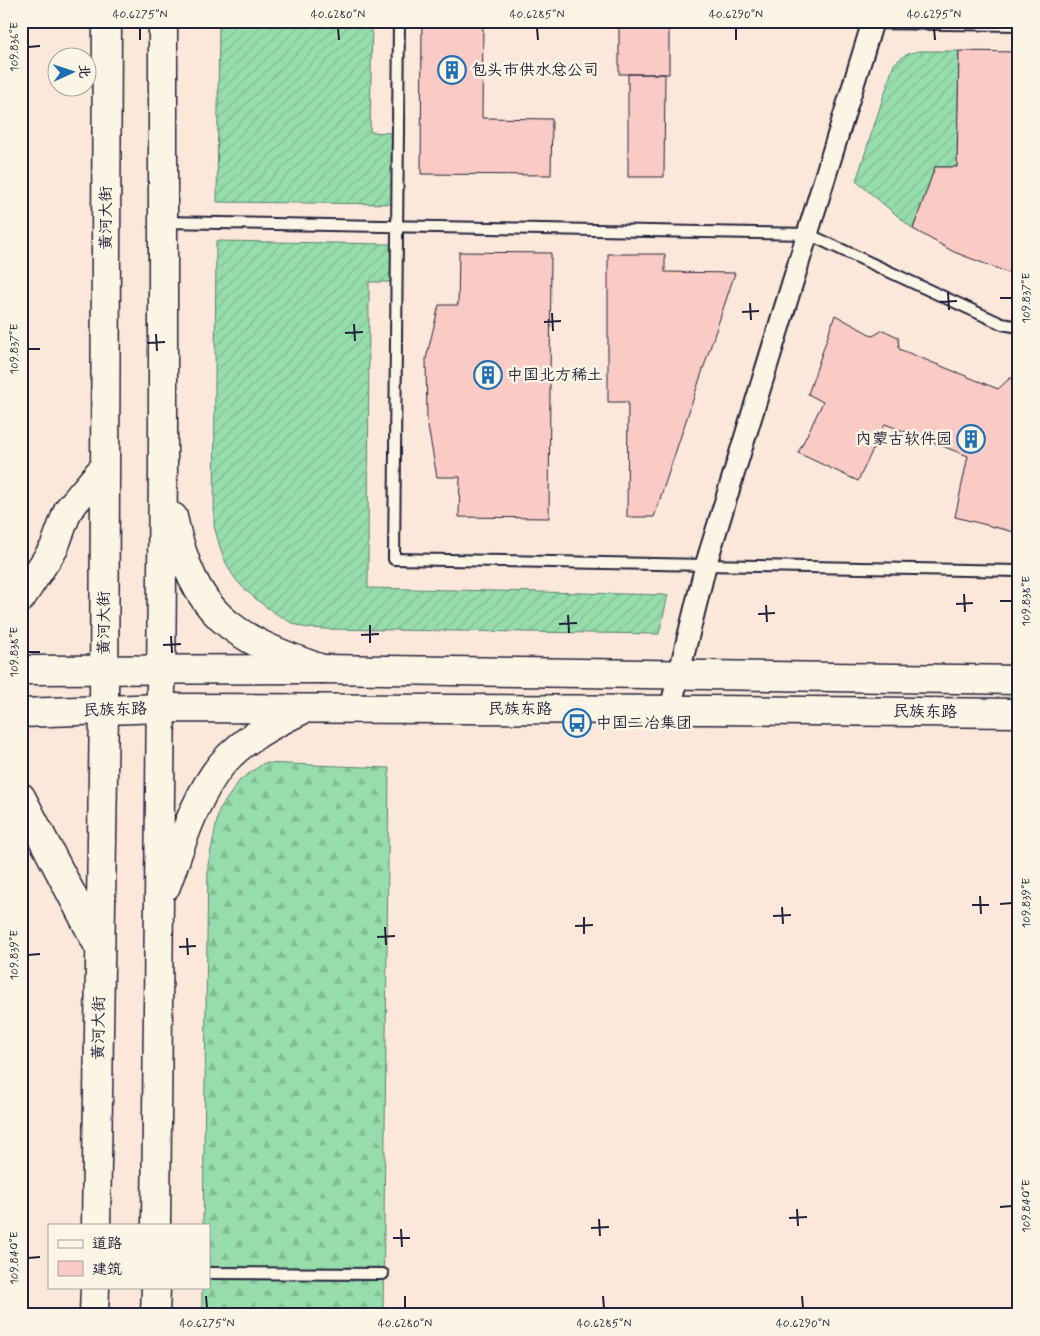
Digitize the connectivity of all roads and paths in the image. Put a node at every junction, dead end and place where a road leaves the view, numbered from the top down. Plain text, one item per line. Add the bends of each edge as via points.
1 (107, 21) edge
2 (163, 21) edge
3 (399, 21) edge
4 (873, 22) edge
5 (1019, 24) edge
6 (163, 222) junction
7 (398, 226) junction
8 (808, 234) junction
9 (1019, 328) edge
10 (105, 466) junction
11 (163, 466) junction
12 (706, 564) junction
13 (1019, 571) edge
14 (21, 598) edge
15 (104, 669) junction
16 (162, 669) junction
17 (322, 669) junction
18 (21, 670) edge
19 (679, 675) junction
20 (1019, 680) edge
21 (162, 708) junction
22 (304, 708) junction
23 (104, 710) junction
24 (670, 710) junction
25 (21, 713) edge
26 (1019, 714) edge
27 (21, 797) edge
28 (160, 904) junction
29 (100, 949) junction
30 (96, 1224) edge
31 (156, 1224) edge
32 (210, 1273) edge
33 (383, 1274) dead end
34 (95, 1288) edge
35 (156, 1288) edge
36 (94, 1315) edge
37 (156, 1315) edge

1 - 10 main road, 黄河大街
2 - 6 main road
3 - 7 lane
4 - 5 lane
4 - 8 street
6 - 7 lane
6 - 11 main road
7 - 8 lane
7 - 12 lane via 394,559
8 - 9 lane via 1002,324
8 - 12 street
10 - 14 main road via 68,510 54,548
10 - 15 main road, 黄河大街
11 - 16 main road
11 - 17 main road via 183,556 208,604 248,639
12 - 13 lane
12 - 19 street
15 - 16 main road, 民族东路
15 - 18 main road, 民族东路
15 - 23 main road, 黄河大街
16 - 17 main road, 民族东路
16 - 21 main road
17 - 19 main road, 民族东路
19 - 20 main road, 民族东路
19 - 24 street
21 - 22 main road, 民族东路
21 - 23 main road, 民族东路
21 - 28 main road
22 - 24 main road, 民族东路
22 - 28 main road via 268,727 222,764 196,808
23 - 25 main road, 民族东路
23 - 29 main road, 黄河大街
24 - 26 main road, 民族东路
27 - 29 main road
28 - 31 main road
29 - 30 main road, 黄河大街
32 - 33 lane
34 - 36 main road
35 - 37 main road

